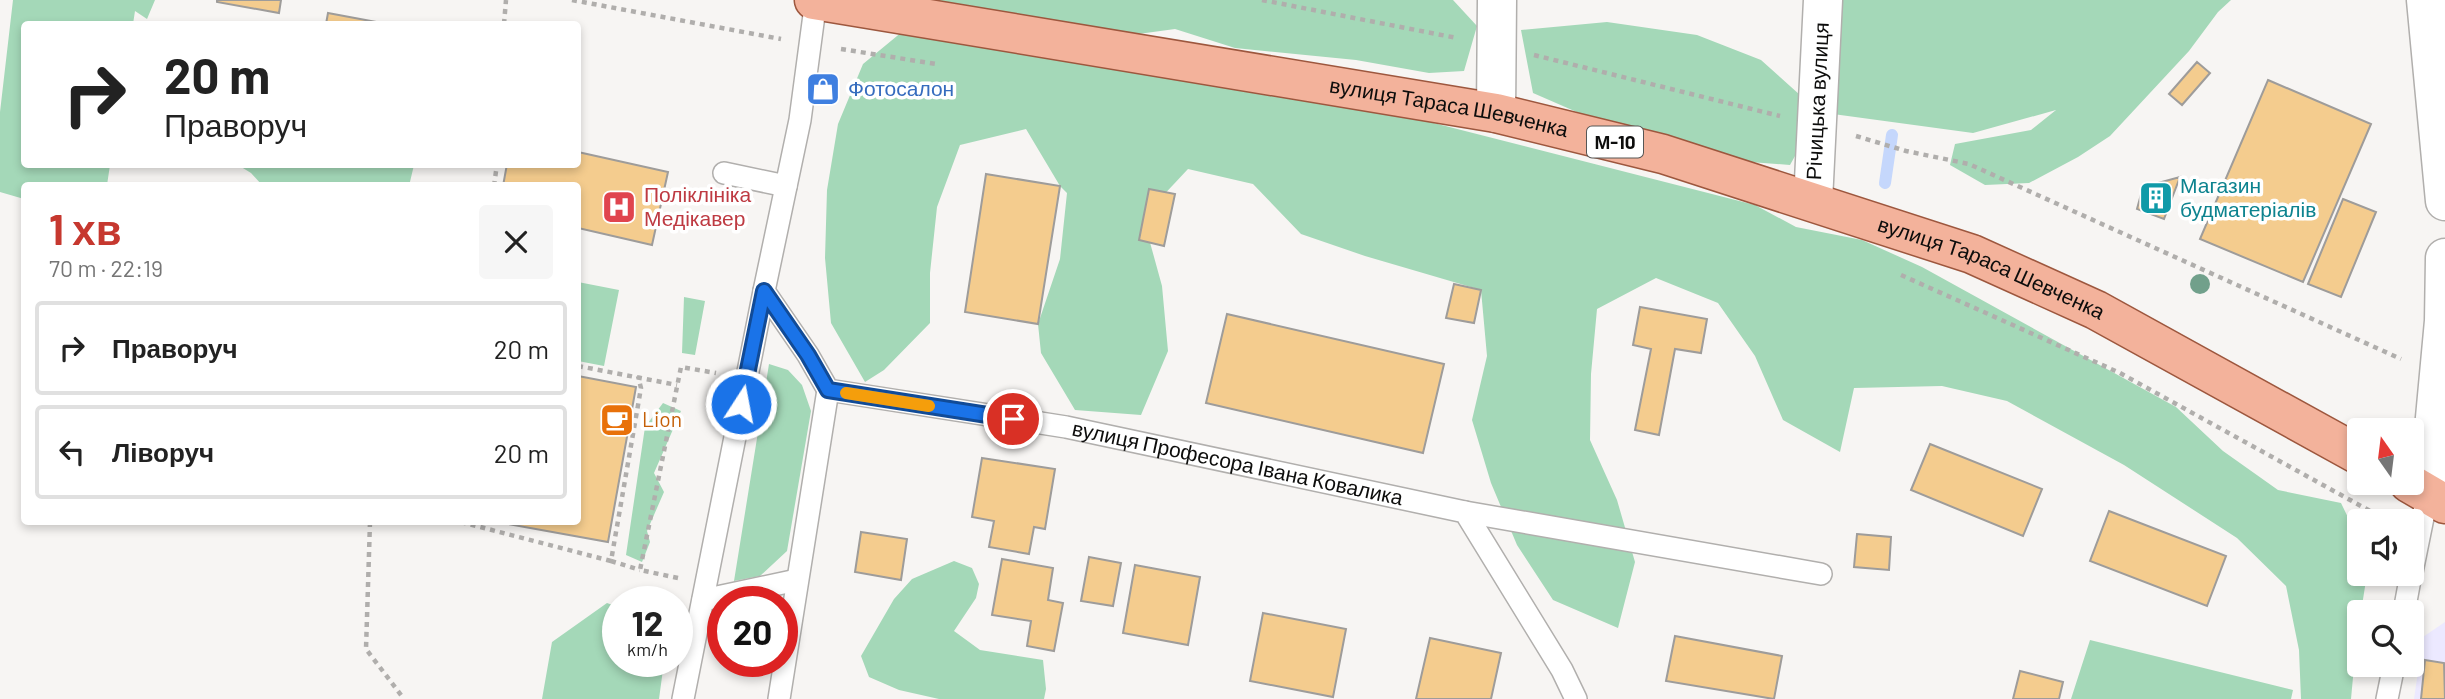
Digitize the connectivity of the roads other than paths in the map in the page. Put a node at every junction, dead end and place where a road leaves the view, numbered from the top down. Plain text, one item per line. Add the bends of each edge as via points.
1 (816, 0) edge
2 (1497, 0) edge
3 (1823, 0) edge
4 (2426, 0) edge
5 (1496, 113) junction
6 (724, 173) dead end
7 (786, 186) junction
8 (1813, 201) junction
9 (2445, 201) edge
10 (2445, 258) edge
11 (764, 291) junction
12 (828, 390) junction
13 (2347, 448) edge
14 (2427, 494) edge
15 (1465, 512) junction
16 (1821, 575) dead end
17 (797, 580) junction
18 (704, 592) junction
19 (2391, 677) edge
20 (683, 699) edge
21 (779, 699) edge
22 (1576, 699) edge
23 (2387, 699) edge

1 - 5 main road, вулиця Тараса Шевченка / М-10
1 - 7 lane
2 - 5 street
3 - 8 street, Річицька вулиця
4 - 9 street
5 - 8 main road, вулиця Тараса Шевченка / М-10 via 1663,154
6 - 7 lane
7 - 11 lane
8 - 13 main road, вулиця Тараса Шевченка / М-10 via 1972,254 2096,310
10 - 14 street via 2444,321
11 - 12 lane
11 - 18 lane
12 - 15 lane, вулиця Професора Івана Ковалика via 1066,427
12 - 17 lane
15 - 16 lane, вулиця Професора Івана Ковалика
15 - 22 lane
17 - 18 lane
17 - 21 lane
18 - 20 lane
19 - 23 lane

